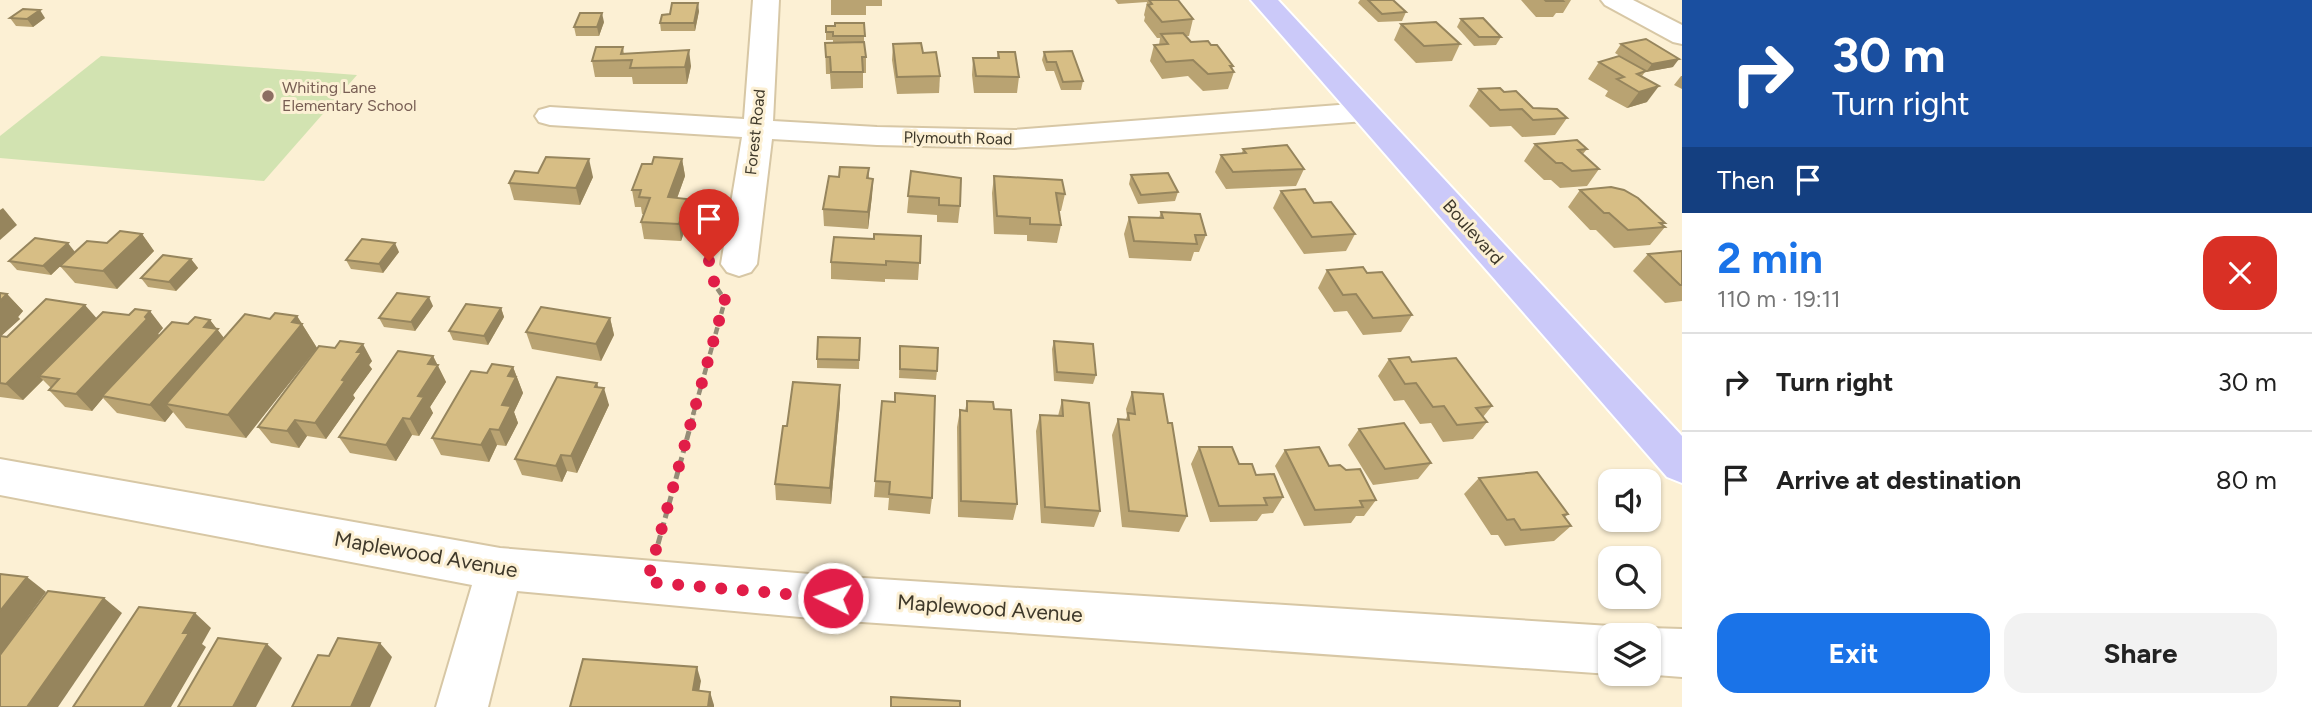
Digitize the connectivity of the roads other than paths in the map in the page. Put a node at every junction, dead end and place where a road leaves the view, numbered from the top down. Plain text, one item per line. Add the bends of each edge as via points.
1 (766, 0) edge
2 (1264, 0) edge
3 (1614, 0) edge
4 (1682, 36) edge
5 (1365, 112) junction
6 (550, 116) dead end
7 (758, 128) junction
8 (739, 264) dead end
9 (1682, 465) edge
10 (0, 477) edge
11 (500, 569) junction
12 (1598, 649) edge
13 (1661, 652) edge
14 (1682, 653) edge
15 (462, 707) edge

1 - 7 street, Forest Road
2 - 5 main road, Boulevard
3 - 4 street
5 - 7 street, Plymouth Road via 1014,139
5 - 9 main road, Boulevard
6 - 7 street, Plymouth Road
7 - 8 street, Forest Road
10 - 11 street, Maplewood Avenue
11 - 12 street, Maplewood Avenue via 833,598
11 - 15 street
13 - 14 street

